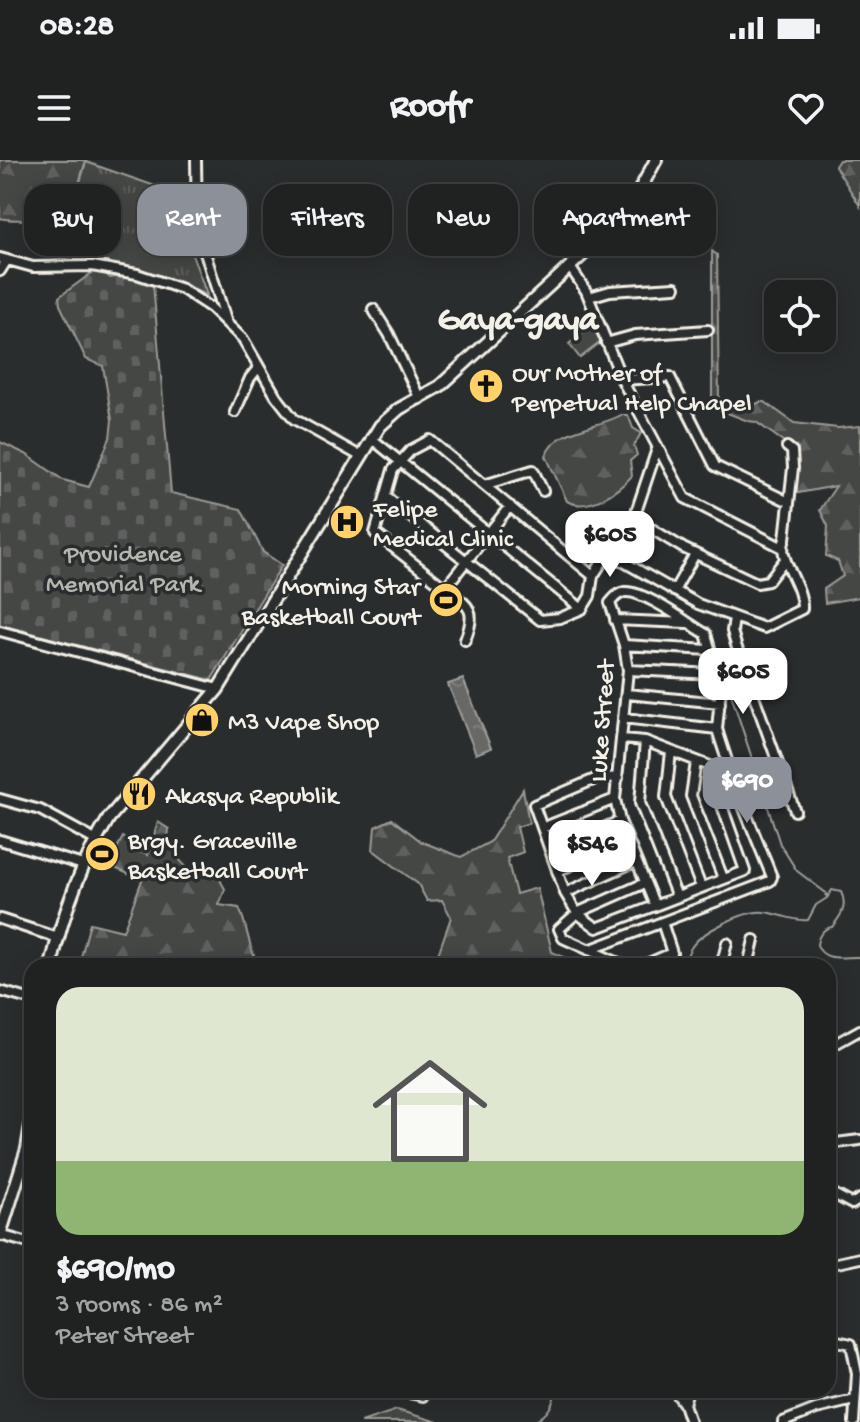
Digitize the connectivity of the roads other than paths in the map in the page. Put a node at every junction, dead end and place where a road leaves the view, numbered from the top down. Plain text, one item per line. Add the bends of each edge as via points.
1 (196, 160) edge
2 (656, 160) edge
3 (4, 259) edge
4 (570, 267) junction
5 (0, 271) edge
6 (675, 287) dead end
7 (589, 297) junction
8 (373, 309) dead end
9 (226, 321) junction
10 (708, 330) dead end
11 (606, 343) junction
12 (259, 367) junction
13 (622, 380) junction
14 (420, 399) junction
15 (235, 412) dead end
16 (371, 438) junction
17 (787, 447) dead end
18 (657, 449) junction
19 (360, 456) junction
20 (399, 461) junction
21 (484, 485) junction
22 (543, 491) dead end
23 (386, 497) junction
24 (789, 502) junction
25 (510, 506) junction
26 (488, 533) junction
27 (781, 547) junction
28 (695, 554) junction
29 (467, 561) junction
30 (783, 562) junction
31 (593, 576) junction
32 (445, 588) junction
33 (674, 591) junction
34 (590, 596) junction
35 (610, 603) junction
36 (582, 609) junction
37 (734, 619) junction
38 (615, 620) junction
39 (687, 623) junction
40 (0, 631) edge
41 (465, 640) dead end
42 (624, 645) junction
43 (709, 650) junction
44 (628, 670) junction
45 (716, 674) junction
46 (218, 689) junction
47 (627, 694) junction
48 (720, 703) junction
49 (624, 718) junction
50 (717, 729) junction
51 (622, 739) junction
52 (645, 741) junction
53 (671, 752) junction
54 (696, 762) junction
55 (725, 771) junction
56 (618, 778) junction
57 (0, 799) edge
58 (615, 799) junction
59 (795, 811) dead end
60 (620, 821) junction
61 (542, 828) junction
62 (0, 840) edge
63 (95, 840) junction
64 (628, 841) junction
65 (550, 851) junction
66 (636, 861) junction
67 (83, 865) junction
68 (557, 871) junction
69 (723, 878) junction
70 (645, 883) junction
71 (701, 887) junction
72 (565, 893) junction
73 (677, 897) junction
74 (655, 906) junction
75 (577, 913) junction
76 (0, 919) edge
77 (662, 922) junction
78 (58, 938) junction
79 (754, 940) dead end
80 (727, 943) dead end
81 (589, 950) junction
82 (53, 958) edge
83 (607, 958) edge
84 (660, 958) edge
85 (723, 958) edge
86 (750, 958) edge
87 (0, 991) edge
88 (24, 998) edge
89 (860, 1030) edge
90 (836, 1044) edge
91 (858, 1142) edge
92 (836, 1143) edge
93 (24, 1158) edge
94 (836, 1195) edge
95 (860, 1199) edge
96 (1, 1230) edge
97 (24, 1240) edge
98 (860, 1258) edge
99 (836, 1263) edge
100 (855, 1346) edge
101 (680, 1398) edge
102 (686, 1398) edge
103 (854, 1400) junction
104 (684, 1404) junction
105 (690, 1422) edge
106 (783, 1422) edge
107 (854, 1422) edge

1 - 9 street via 197,227
2 - 4 main road via 626,215
3 - 5 street
3 - 9 street via 33,267 80,265 137,274 182,289
4 - 7 street
4 - 14 main road
6 - 7 street
7 - 11 street
8 - 14 street
9 - 12 street
10 - 11 street via 635,335
11 - 13 street
12 - 15 street
12 - 19 street via 294,419
13 - 18 street
13 - 24 street via 670,377 715,466
14 - 16 main road via 390,416
16 - 19 main road
16 - 20 street
17 - 24 street via 793,468
18 - 27 street via 685,498
18 - 28 street via 634,518
19 - 46 main road
20 - 21 street via 430,440
20 - 23 street
20 - 26 street
21 - 22 street via 533,470
21 - 25 street
23 - 29 street
23 - 32 street via 375,533
24 - 27 street
25 - 26 street
25 - 31 street
26 - 29 street
26 - 36 street
27 - 30 street
28 - 30 street via 757,583 768,581
28 - 33 street
29 - 32 street
29 - 36 street via 540,620
30 - 37 street via 793,572 802,609 764,628
31 - 33 street via 608,553
31 - 34 street
32 - 41 street via 468,606 473,619
33 - 37 street
34 - 35 street
34 - 36 street
35 - 38 street, Luke Street
35 - 39 street via 627,592 640,595
37 - 59 street via 736,645
38 - 39 street
38 - 42 street, Luke Street
39 - 43 street via 706,634
40 - 46 street
42 - 43 street
42 - 44 street, Luke Street
43 - 45 street
44 - 45 street
44 - 47 street, Luke Street
45 - 48 street
46 - 63 main road
47 - 48 street
47 - 49 street, Luke Street
48 - 50 street
49 - 50 street
49 - 51 street, Luke Street
50 - 55 street
51 - 52 street
51 - 56 street, Luke Street
52 - 53 street
52 - 73 street via 640,803
53 - 54 street
53 - 71 street via 666,797
54 - 55 street
54 - 69 street via 691,796
55 - 69 street via 720,800 745,871
55 - 77 street via 772,879
56 - 58 street, Luke Street
56 - 61 street via 600,777 534,805
57 - 63 street via 40,810
58 - 60 street, Luke Street
58 - 61 street
60 - 64 street, Luke Street
60 - 65 street
61 - 65 street
62 - 67 street
63 - 67 main road
64 - 66 street, Luke Street
64 - 68 street
65 - 68 street
66 - 70 street, Luke Street
66 - 72 street
67 - 78 main road
68 - 72 street
69 - 71 street
70 - 74 street, Luke Street
70 - 75 street
71 - 73 street
72 - 75 street
73 - 74 street
74 - 75 street via 597,928
75 - 81 street via 559,933
76 - 78 street
77 - 81 street
77 - 84 street via 672,953
78 - 82 main road
79 - 86 street
80 - 85 street
81 - 83 street
87 - 88 street
89 - 90 street
91 - 92 street
93 - 96 main road
94 - 95 street via 852,1204
96 - 97 street
98 - 99 street
100 - 103 street
101 - 104 street
102 - 104 street
103 - 106 street
103 - 107 street
104 - 105 street

